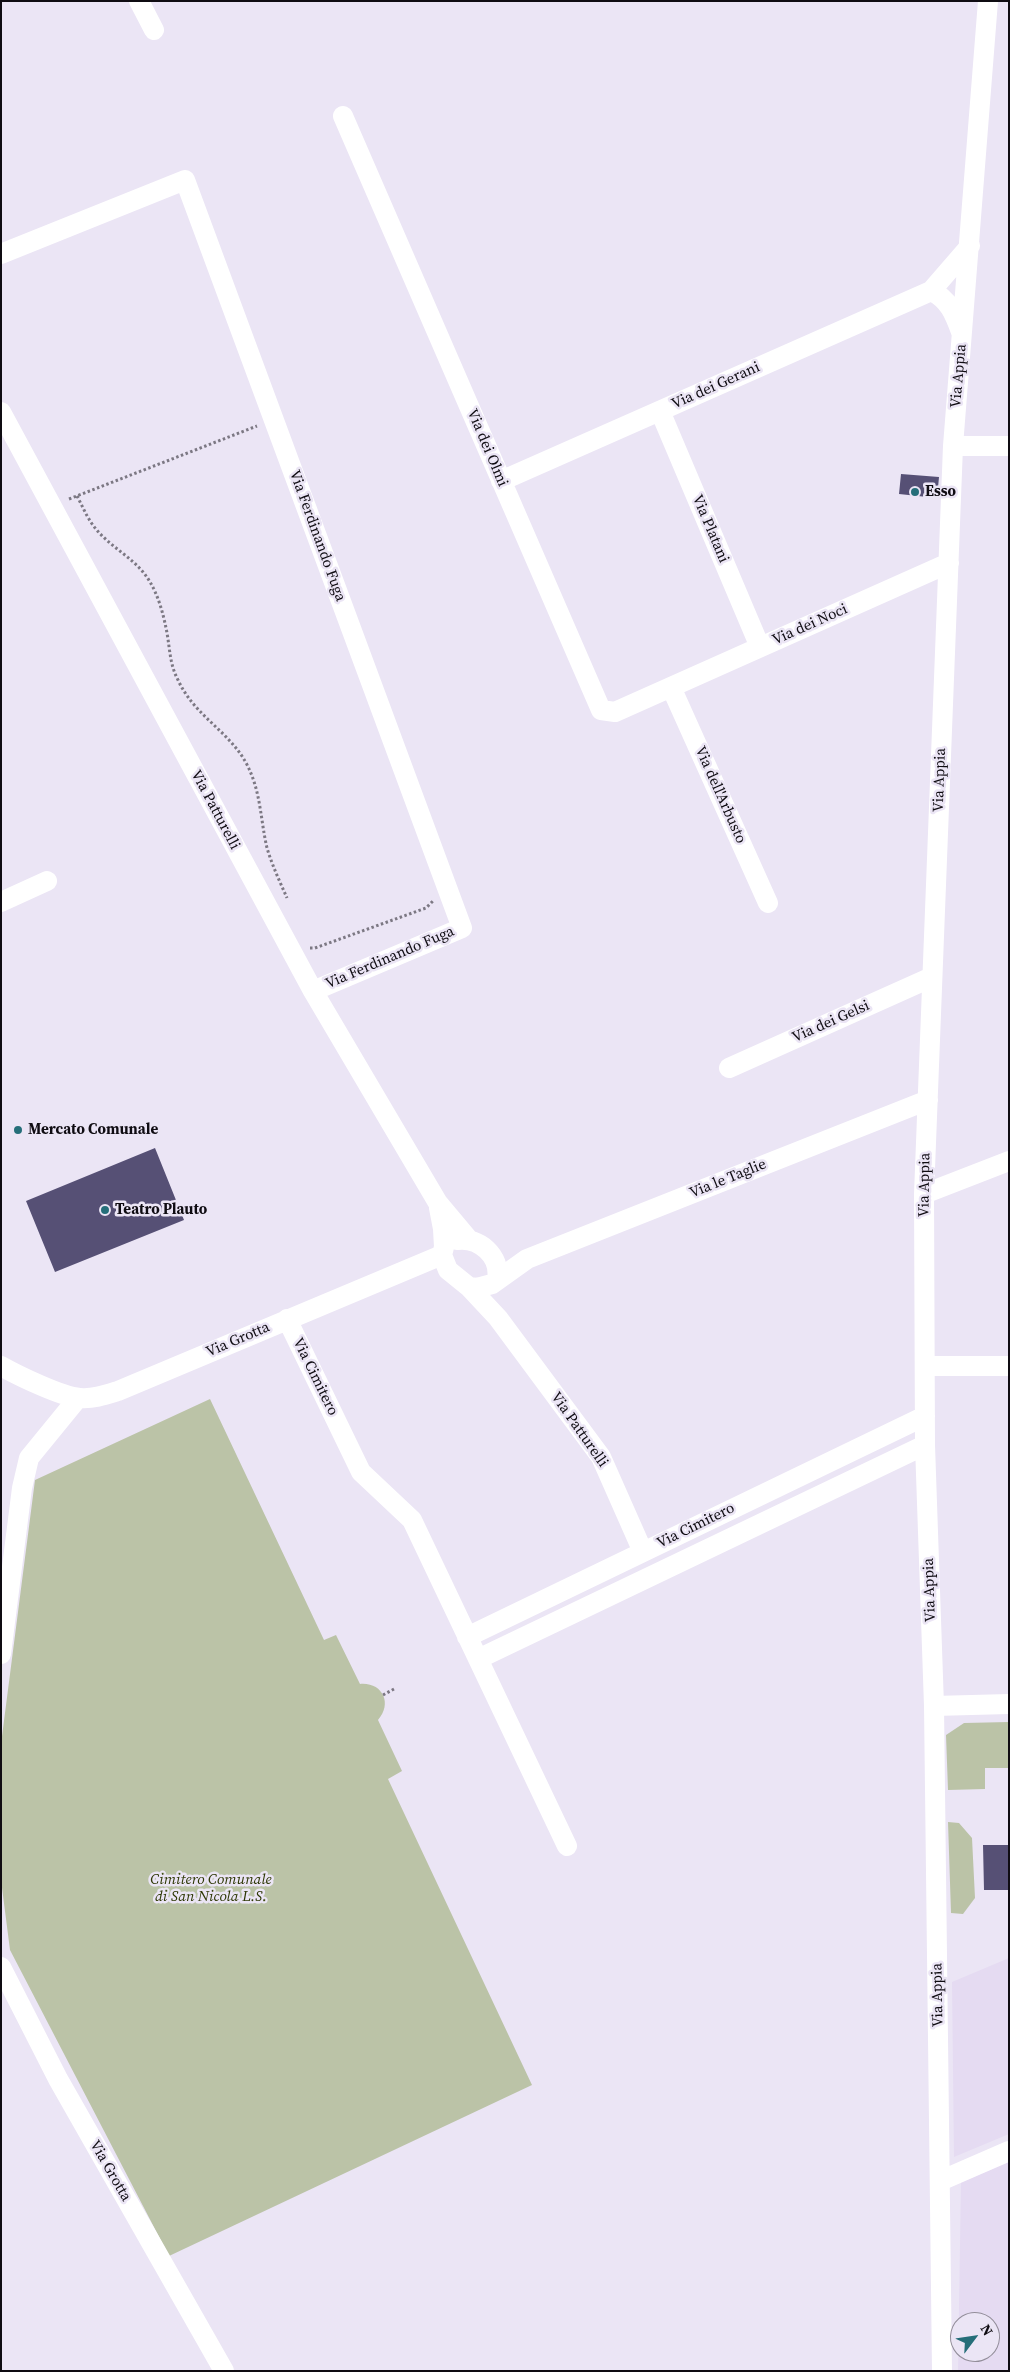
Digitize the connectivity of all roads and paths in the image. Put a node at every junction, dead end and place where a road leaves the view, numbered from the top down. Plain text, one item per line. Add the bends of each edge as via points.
1 (139, 1) edge
2 (988, 1) edge
3 (154, 30) dead end
4 (343, 116) dead end
5 (970, 246) junction
6 (1, 254) edge
7 (931, 291) junction
8 (962, 335) junction
9 (660, 411) junction
10 (1, 412) edge
11 (274, 419) junction
12 (953, 446) junction
13 (1009, 446) edge
14 (501, 481) junction
15 (62, 493) dead end
16 (77, 496) junction
17 (948, 563) junction
18 (760, 647) junction
19 (671, 687) junction
20 (47, 882) dead end
21 (435, 892) dead end
22 (1, 902) edge
23 (768, 903) dead end
24 (290, 905) dead end
25 (307, 947) dead end
26 (932, 977) junction
27 (313, 991) junction
28 (729, 1068) dead end
29 (928, 1100) junction
30 (1009, 1161) edge
31 (924, 1194) junction
32 (438, 1203) junction
33 (469, 1240) junction
34 (445, 1257) junction
35 (493, 1258) junction
36 (527, 1259) junction
37 (494, 1282) junction
38 (469, 1287) junction
39 (498, 1318) junction
40 (287, 1319) junction
41 (1, 1366) edge
42 (925, 1366) junction
43 (1009, 1366) edge
44 (78, 1398) junction
45 (925, 1416) junction
46 (925, 1444) junction
47 (643, 1552) junction
48 (467, 1637) junction
49 (1, 1654) edge
50 (478, 1660) junction
51 (394, 1689) dead end
52 (383, 1694) dead end
53 (1009, 1704) edge
54 (934, 1706) junction
55 (568, 1846) dead end
56 (1, 1967) edge
57 (1009, 2150) edge
58 (940, 2181) junction
59 (224, 2371) edge
60 (942, 2371) edge

1 - 3 street
2 - 5 street, Via Appia
4 - 14 street, Via dei Olmi
5 - 7 street, Via dei Gerani
5 - 8 street, Via Appia
6 - 11 street, Via Ferdinando Fuga via 185,180
7 - 8 street via 949,305
7 - 9 street, Via dei Gerani
8 - 12 street, Via Appia
9 - 14 street, Via dei Gerani
9 - 18 street, Via Platani
10 - 27 street, Via Patturelli
11 - 16 path
11 - 27 street, Via Ferdinando Fuga via 462,928
12 - 13 street
12 - 17 street, Via Appia
14 - 19 street, Via dei Olmi via 601,710 615,712
15 - 16 path via 67,500
16 - 24 path via 95,528 138,566 150,582 161,608 171,664 178,681 206,719 233,743 252,774 268,850
17 - 18 street, Via dei Noci
17 - 26 street, Via Appia
18 - 19 street, Via dei Noci
19 - 23 street, Via dell'Arbusto
20 - 22 street
21 - 25 path via 426,908 315,948
26 - 28 street, Via dei Gelsi
26 - 29 street, Via Appia
27 - 32 street, Via Patturelli
29 - 31 street, Via Appia
29 - 36 street, Via le Taglie
30 - 31 street
31 - 42 street, Via Appia
32 - 33 street, Via Patturelli
32 - 34 street, Via Patturelli
33 - 34 street via 455,1240
33 - 35 street, Via Patturelli via 481,1245
34 - 38 street, Via Patturelli
34 - 40 street, Via Grotta
35 - 36 street, Via le Taglie
35 - 37 street, Via Patturelli via 498,1272
36 - 37 street, Via le Taglie
37 - 38 street via 478,1288
37 - 39 street, Via Patturelli
38 - 39 street, Via Patturelli
39 - 47 street, Via Patturelli via 601,1457
40 - 44 street, Via Grotta via 118,1391 97,1398
40 - 48 street, Via Cimitero via 361,1472 412,1520
41 - 44 street, Via Grotta
42 - 43 street
42 - 45 street, Via Appia
44 - 49 street via 29,1458 22,1488
45 - 46 street, Via Appia
45 - 47 street, Via Cimitero
46 - 50 street, Via Cimitero
46 - 54 street, Via Appia
47 - 48 street, Via Cimitero
48 - 50 street, Via Cimitero
50 - 55 street, Via Cimitero
51 - 52 path
53 - 54 street
54 - 58 street, Via Appia
56 - 59 street, Via Grotta via 58,2079
57 - 58 street
58 - 60 street, Via Appia

